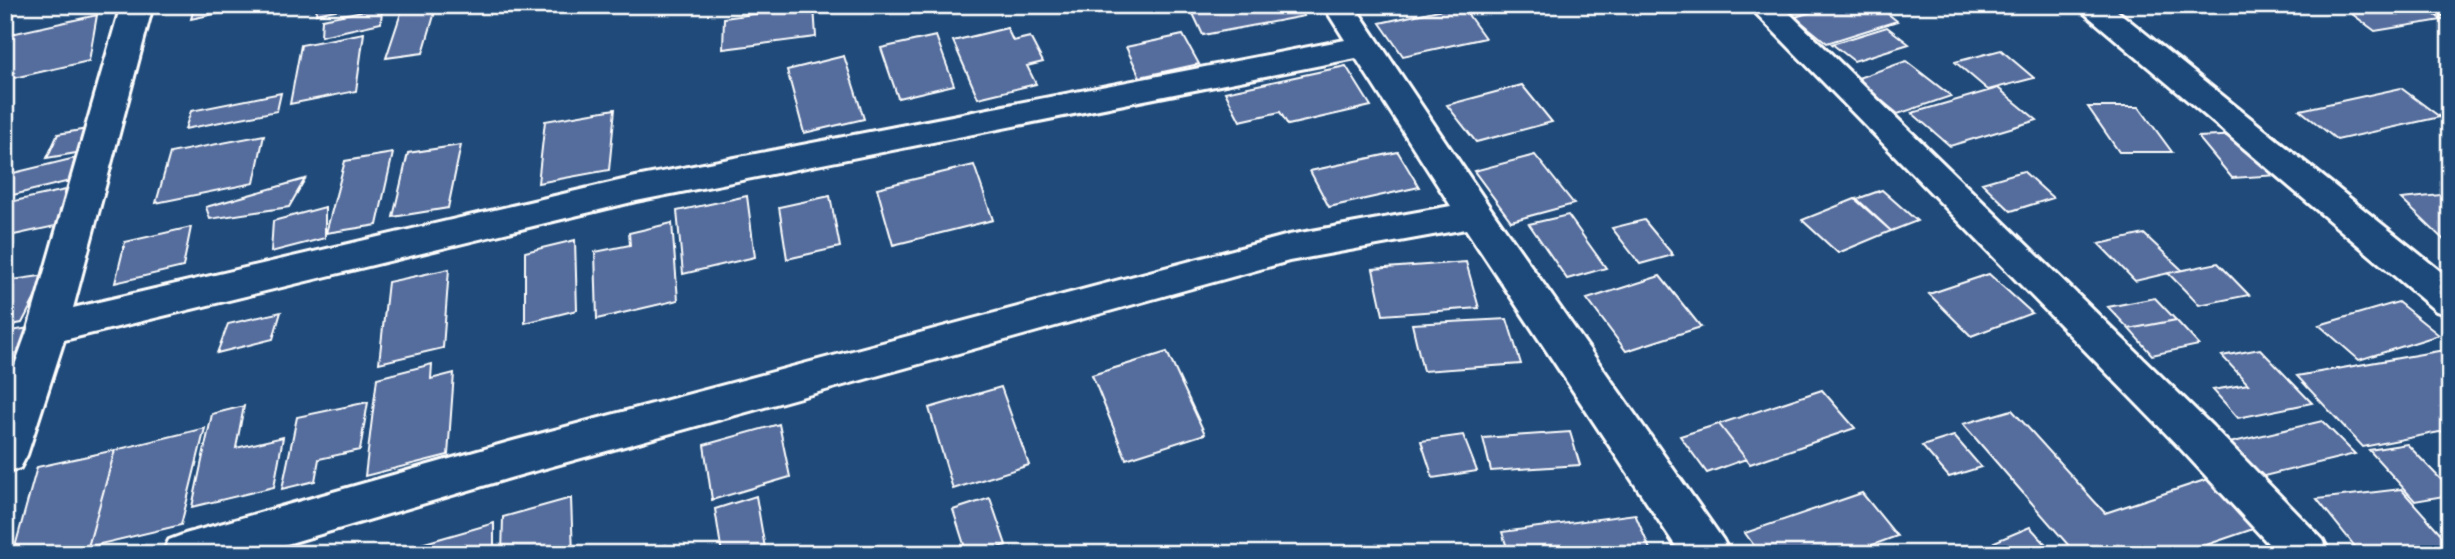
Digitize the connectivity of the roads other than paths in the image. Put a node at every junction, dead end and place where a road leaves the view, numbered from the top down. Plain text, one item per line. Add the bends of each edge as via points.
1 (137, 5) edge
2 (1338, 5) edge
3 (1763, 5) edge
4 (2090, 5) edge
5 (1364, 46) junction
6 (1475, 214) junction
7 (2450, 301) edge
8 (48, 329) junction
9 (5, 455) edge
10 (185, 554) edge
11 (1707, 554) edge
12 (2307, 554) edge

1 - 8 street
2 - 5 street
3 - 12 street via 2197,438
4 - 7 street
5 - 6 street
5 - 8 street via 636,189
6 - 10 street via 1289,248 513,459
6 - 11 street
8 - 9 street

